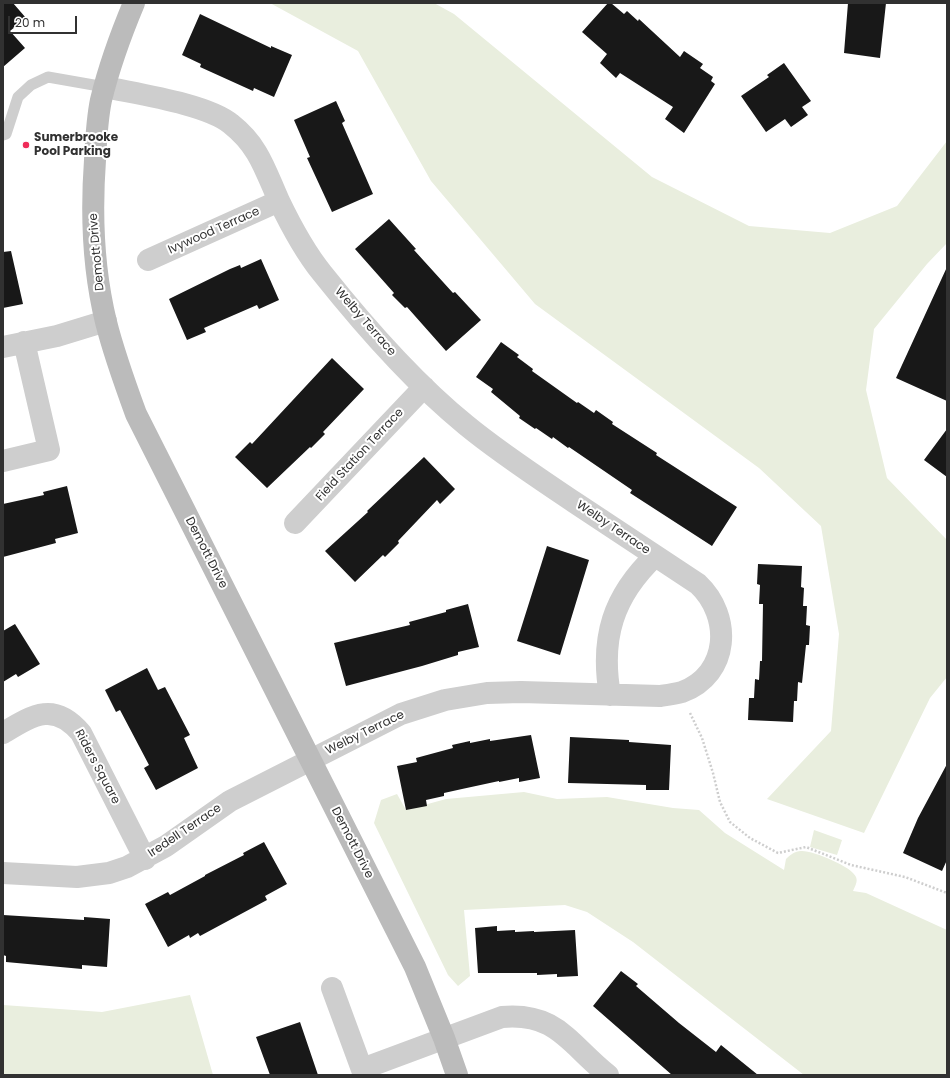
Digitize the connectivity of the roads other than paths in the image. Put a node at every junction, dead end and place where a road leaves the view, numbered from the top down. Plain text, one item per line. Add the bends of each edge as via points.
1 (134, 3) edge
2 (105, 87) junction
3 (3, 135) edge
4 (279, 201) junction
5 (148, 260) dead end
6 (106, 321) junction
7 (13, 344) edge
8 (424, 387) junction
9 (3, 461) edge
10 (295, 523) dead end
11 (655, 556) junction
12 (610, 695) junction
13 (3, 734) edge
14 (310, 759) junction
15 (145, 859) junction
16 (3, 873) edge
17 (332, 988) dead end
18 (444, 1038) junction
19 (363, 1072) edge
20 (457, 1075) edge
21 (608, 1075) edge

1 - 2 street, Demott Drive
2 - 3 lane via 48,77 31,85 18,97 6,134
2 - 4 street, Welby Terrace via 201,109 229,122 245,135 257,151
2 - 6 street, Demott Drive via 96,144 93,225 96,267
4 - 5 street, Ivywood Terrace
4 - 8 street, Welby Terrace via 298,238 321,272 386,348
6 - 7 street via 57,336
6 - 14 street, Demott Drive via 118,365 136,414
7 - 9 street via 49,450
8 - 10 street, Field Station Terrace
8 - 11 street, Welby Terrace via 464,424 508,458
11 - 12 street, Welby Terrace via 630,584 613,618 606,657
11 - 12 street, Welby Terrace via 705,591 718,612 721,625 719,652 713,666 694,686 681,692 660,696
12 - 14 street, Welby Terrace via 494,693 445,700 401,714
13 - 15 street, Riders Square via 29,718 44,713 60,715 72,722 81,733
14 - 15 street, Iredell Terrace via 230,801
14 - 18 street, Demott Drive via 415,967
15 - 16 street, Iredell Terrace via 109,873 77,877
17 - 19 street
18 - 19 street
18 - 20 street, Demott Drive
18 - 21 street via 502,1017 518,1015 538,1019 556,1028

